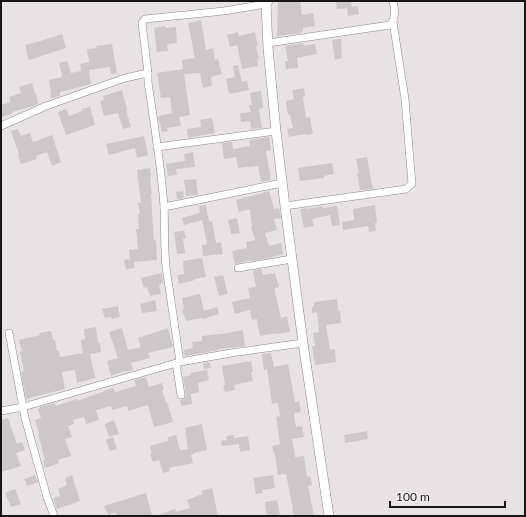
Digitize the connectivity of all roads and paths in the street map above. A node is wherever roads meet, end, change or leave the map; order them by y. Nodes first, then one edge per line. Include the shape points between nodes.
1 (393, 1) edge
2 (267, 2) edge
3 (393, 22) junction
4 (268, 43) junction
5 (148, 73) junction
6 (1, 126) edge
7 (276, 130) junction
8 (157, 147) junction
9 (282, 183) junction
10 (164, 206) junction
11 (285, 206) junction
12 (292, 259) junction
13 (238, 268) dead end
14 (9, 333) dead end
15 (303, 343) junction
16 (178, 363) junction
17 (181, 395) dead end
18 (23, 406) junction
19 (1, 411) edge
20 (54, 516) edge
21 (329, 516) edge

1 - 3 street
2 - 4 street
2 - 5 street via 224,11 145,19 142,23
3 - 4 street via 390,25
3 - 11 street via 405,99 412,184 406,189
4 - 7 street
5 - 6 street via 125,78 46,106
5 - 8 street
7 - 8 street
7 - 9 street
8 - 10 street
9 - 10 street
9 - 11 street
10 - 16 street via 166,267
11 - 12 street
12 - 13 street
12 - 15 street
14 - 18 street
15 - 16 street
15 - 21 street
16 - 17 street
16 - 18 street
18 - 19 street
18 - 20 street

